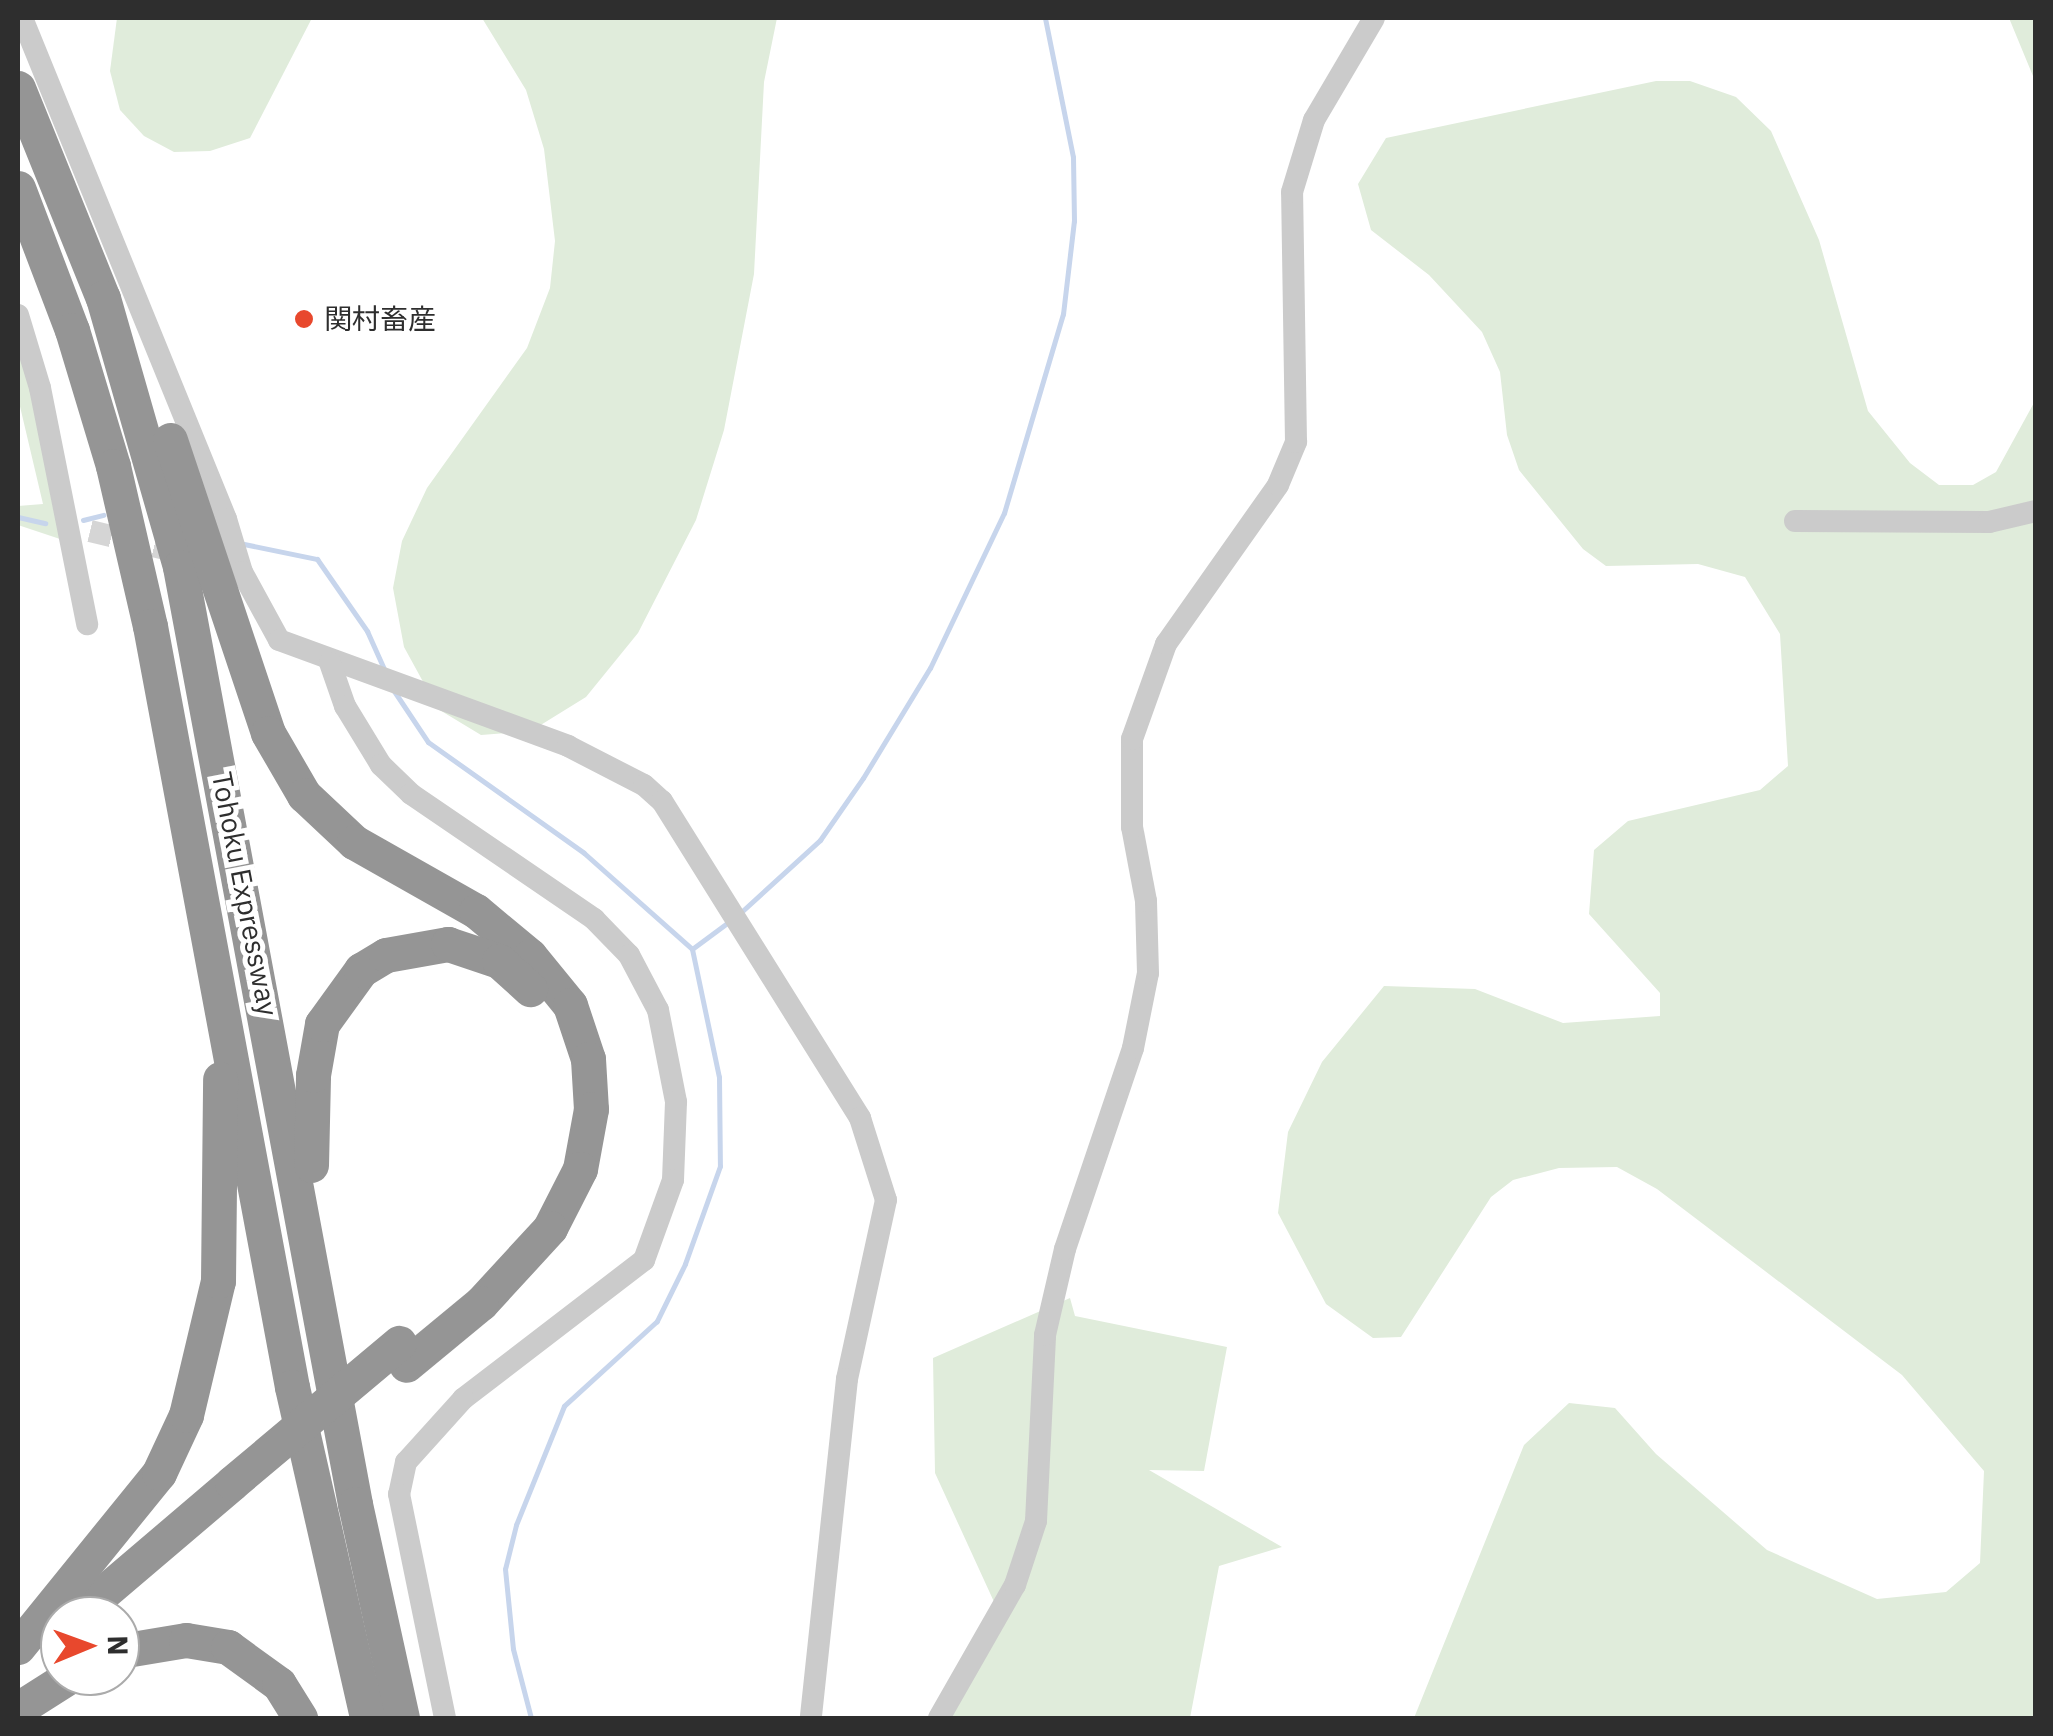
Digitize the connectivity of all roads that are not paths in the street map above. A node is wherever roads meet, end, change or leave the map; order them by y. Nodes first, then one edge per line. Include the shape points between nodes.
1 (22, 18) edge
2 (1374, 18) edge
3 (18, 88) edge
4 (42, 146) junction
5 (18, 188) edge
6 (18, 316) edge
7 (2036, 510) edge
8 (1795, 521) dead end
9 (88, 624) dead end
10 (330, 664) junction
11 (193, 846) junction
12 (312, 1254) junction
13 (403, 1354) junction
14 (236, 1493) junction
15 (102, 1596) edge
16 (130, 1596) edge
17 (40, 1645) edge
18 (18, 1648) edge
19 (140, 1648) edge
20 (18, 1663) edge
21 (40, 1678) edge
22 (40, 1694) edge
23 (18, 1697) edge
24 (18, 1708) edge
25 (300, 1718) edge
26 (367, 1718) edge
27 (402, 1718) edge
28 (446, 1718) edge
29 (812, 1718) edge
30 (939, 1718) edge

1 - 10 street via 229,529 233,563 278,640
2 - 30 street via 1314,120 1292,192 1296,442 1278,485 1166,644 1132,740 1132,826 1146,902 1148,973 1133,1048 1066,1249 1045,1335 1036,1521 1016,1585
3 - 4 highway, Tohoku Expressway
4 - 12 highway, Tohoku Expressway via 103,298 176,549
4 - 13 highway via 162,415 268,733 304,795 354,842 476,911 530,956 570,1005 588,1060 591,1108 580,1169 550,1228 480,1304
5 - 11 highway, Tohoku Expressway via 114,466
6 - 9 street via 82,533
7 - 8 street via 1989,522
10 - 28 street via 345,706 381,765 411,794 594,919 630,955 658,1010 676,1102 674,1180 644,1260 464,1399 406,1462 399,1494
10 - 29 street via 568,746 644,785 662,801 860,1118 886,1200 847,1379
11 - 18 highway via 220,1078 224,1181 208,1343 160,1473
11 - 26 highway, Tohoku Expressway via 292,1387
12 - 13 highway via 313,1076 322,1024 338,996 361,970 415,946 448,944 499,961 540,1000 563,1044 571,1094 566,1149 520,1233
12 - 27 highway, Tohoku Expressway via 355,1504
13 - 14 highway
14 - 15 highway
14 - 16 highway
17 - 20 highway
19 - 25 highway via 186,1640 228,1648 280,1684
21 - 23 highway
22 - 24 highway

